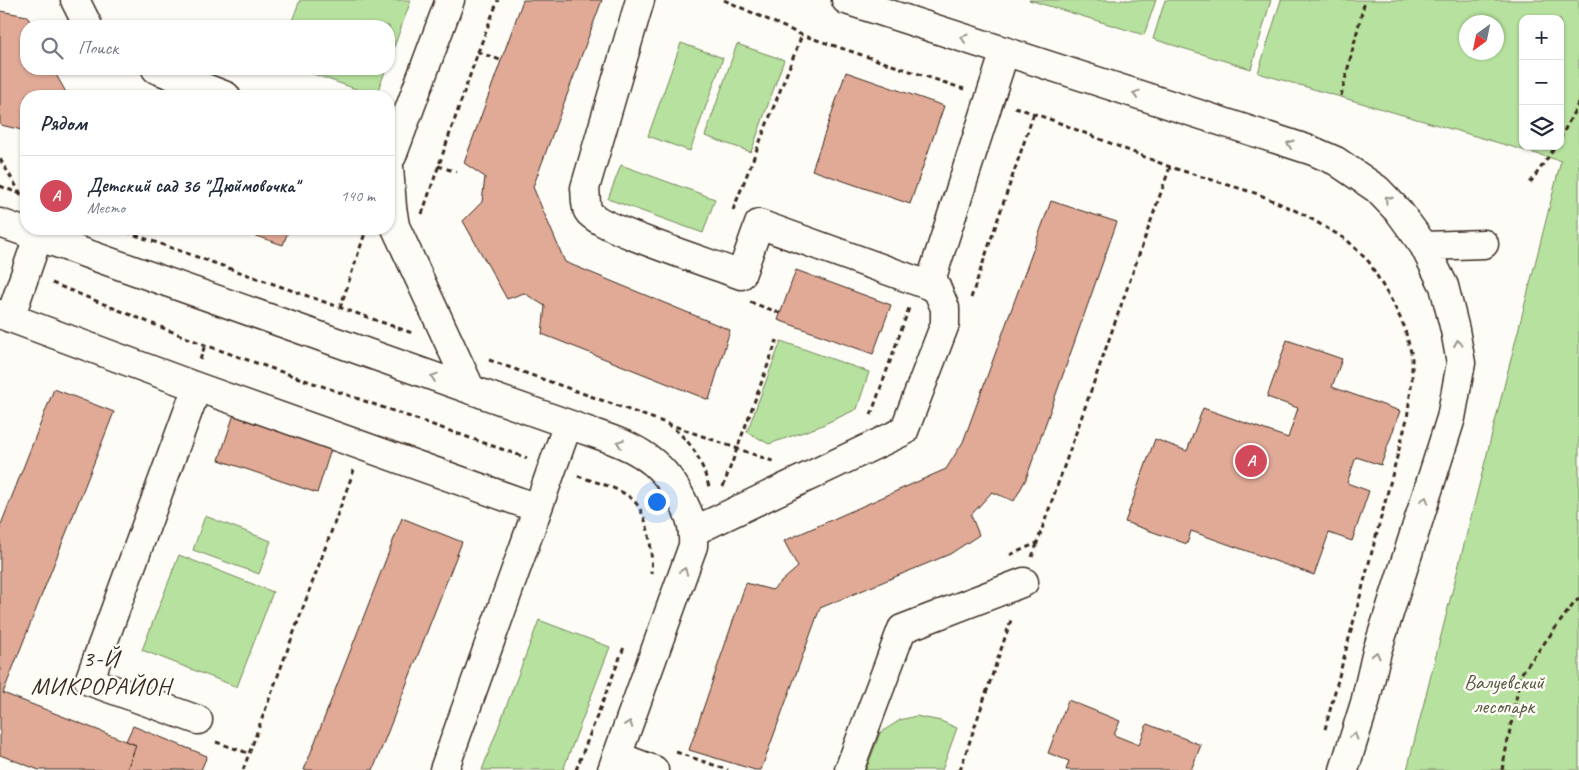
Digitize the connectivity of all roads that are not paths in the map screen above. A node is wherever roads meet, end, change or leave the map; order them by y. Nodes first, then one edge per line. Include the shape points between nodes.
1 (75, 0) edge
2 (450, 0) edge
3 (640, 0) edge
4 (846, 0) edge
5 (85, 20) edge
6 (1005, 51) junction
7 (172, 75) edge
8 (210, 90) edge
9 (395, 148) edge
10 (0, 223) edge
11 (395, 226) edge
12 (20, 230) edge
13 (33, 235) edge
14 (38, 237) junction
15 (1484, 244) dead end
16 (1424, 246) junction
17 (927, 285) junction
18 (5, 316) edge
19 (197, 387) junction
20 (471, 390) junction
21 (568, 424) junction
22 (537, 508) junction
23 (694, 531) junction
24 (1024, 582) road end
25 (198, 720) dead end
26 (662, 760) edge
27 (615, 763) edge
28 (444, 770) edge
29 (848, 770) edge
30 (1344, 770) edge

1 - 5 street
2 - 9 street
3 - 17 street via 585,188 589,212 596,220 624,234 638,249 710,275 741,275 759,224
6 -> 4 street
16 -> 6 street via 1388,199 1336,161
6 - 17 street
7 - 8 street
10 - 12 street
11 - 20 street
13 - 14 street
14 - 18 street via 26,273
20 -> 14 street
15 - 16 street
30 -> 16 street via 1377,651 1451,418 1461,362 1444,286
17 - 23 street via 945,308 945,324 904,431
18 - 19 street
19 - 22 street
19 - 25 street via 88,681
20 - 21 street
21 - 22 street
23 -> 21 street via 674,483 657,464 627,446
22 - 28 street
27 -> 23 street via 693,546
24 - 29 street via 902,629
26 - 27 street

